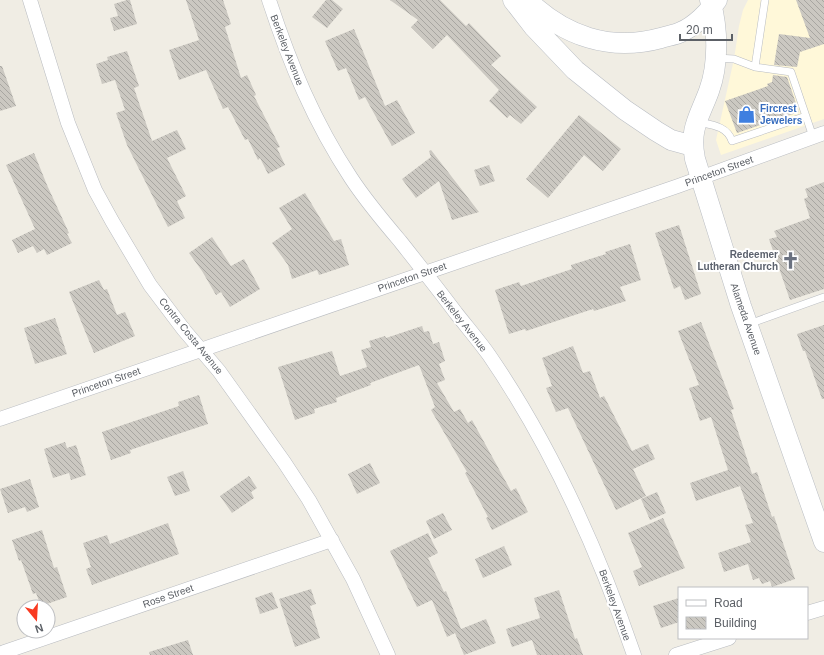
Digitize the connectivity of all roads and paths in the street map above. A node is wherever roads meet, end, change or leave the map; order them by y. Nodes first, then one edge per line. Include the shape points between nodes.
1 (30, 0) edge
2 (268, 0) edge
3 (513, 0) edge
4 (527, 0) edge
5 (765, 0) edge
6 (713, 2) edge
7 (716, 58) junction
8 (755, 67) junction
9 (806, 116) junction
10 (696, 122) junction
11 (818, 135) edge
12 (693, 146) junction
13 (701, 177) junction
14 (425, 273) junction
15 (824, 297) edge
16 (748, 324) junction
17 (200, 350) junction
18 (0, 419) edge
19 (332, 540) junction
20 (824, 542) edge
21 (824, 608) edge
22 (808, 613) edge
23 (726, 639) edge
24 (3, 649) edge
25 (388, 655) edge
26 (634, 655) edge
27 (676, 655) edge

1 - 17 street, Contra Costa Avenue via 68,123 95,190 150,285
2 - 14 street, Berkeley Avenue via 297,80 331,146 375,211
3 - 12 street via 534,27 575,70 656,131 671,140
4 - 6 street via 547,18 573,32 618,43 649,41 680,32 690,27
5 - 8 lane
6 - 7 street, Alameda Avenue
7 - 8 lane via 734,59
7 - 10 street, Alameda Avenue via 709,90
8 - 9 lane via 791,72
9 - 10 lane via 732,141 730,135 720,126
9 - 11 lane
10 - 12 street, Alameda Avenue
11 - 13 street, Princeton Street
12 - 13 street, Alameda Avenue
13 - 14 street, Princeton Street
13 - 16 street, Alameda Avenue
14 - 17 street, Princeton Street
14 - 26 street, Berkeley Avenue via 488,354 540,439 585,528 605,574
15 - 16 lane
16 - 20 street, Alameda Avenue
17 - 18 street, Princeton Street
17 - 19 street, Contra Costa Avenue via 219,371 284,462
19 - 24 street, Rose Street
19 - 25 street, Contra Costa Avenue via 366,605
21 - 22 street
23 - 27 street

